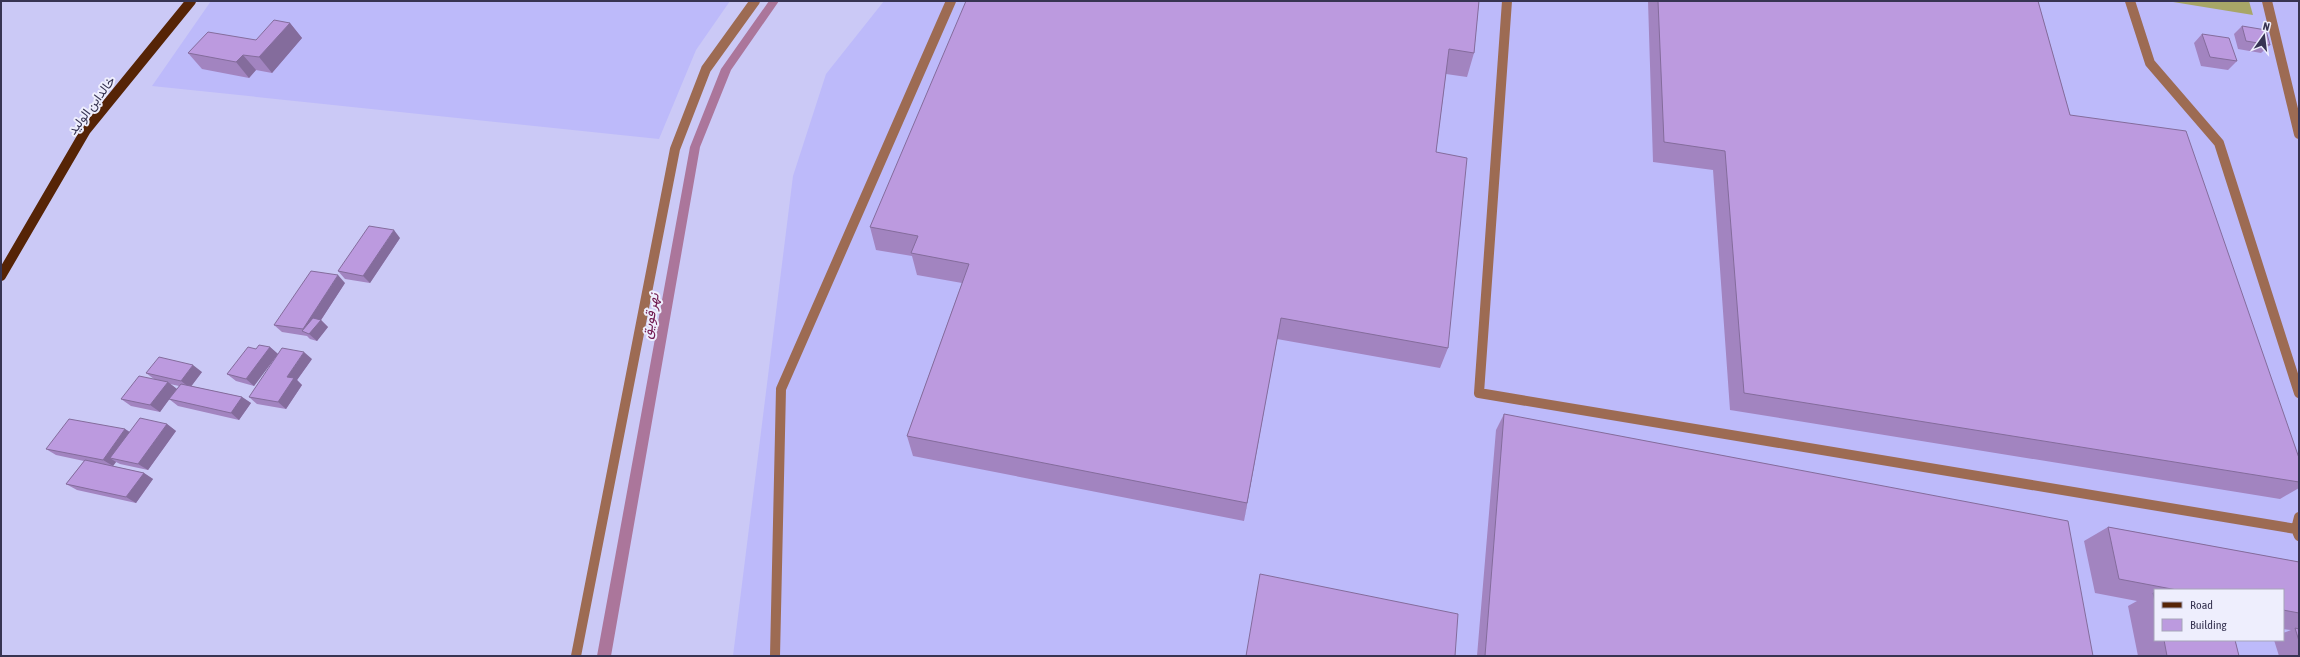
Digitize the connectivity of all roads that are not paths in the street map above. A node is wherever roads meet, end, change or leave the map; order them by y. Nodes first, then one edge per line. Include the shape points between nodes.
1 (191, 1) edge
2 (755, 1) edge
3 (950, 1) edge
4 (1507, 1) edge
5 (2130, 1) edge
6 (2267, 1) edge
7 (2299, 134) edge
8 (1, 276) edge
9 (2299, 393) edge
10 (2299, 517) edge
11 (2298, 532) edge
12 (576, 656) edge
13 (775, 656) edge

1 - 8 main road, خالدابن الوليد via 86,130
2 - 12 street via 706,69 675,149
3 - 13 street via 781,389
4 - 11 street via 1479,393
5 - 9 street via 2150,63 2218,144
6 - 7 street
10 - 11 street

